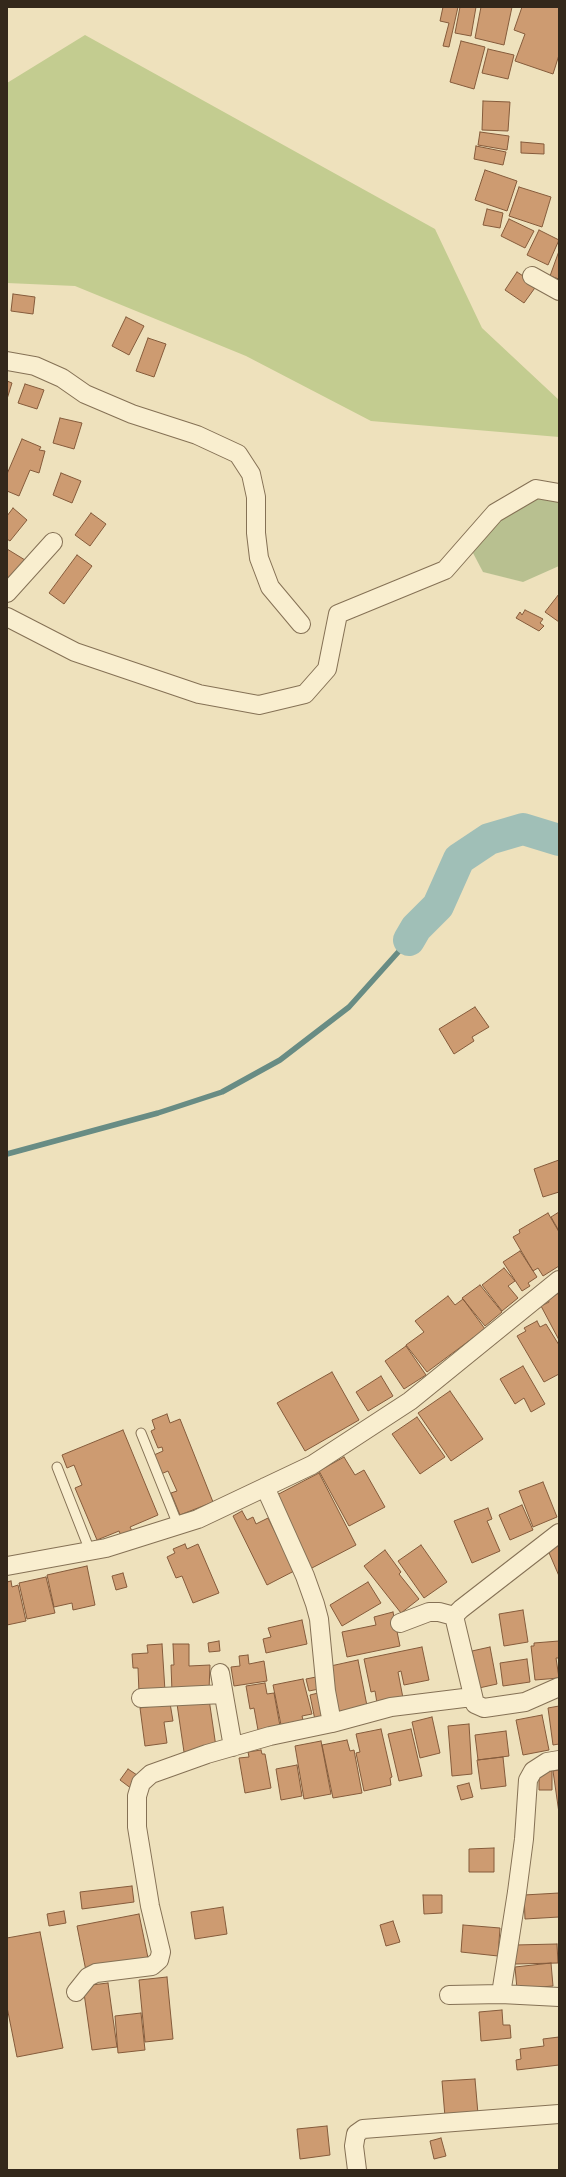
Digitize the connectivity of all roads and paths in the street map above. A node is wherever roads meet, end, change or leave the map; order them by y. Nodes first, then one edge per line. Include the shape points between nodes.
1 (532, 276) dead end
2 (559, 290) edge
3 (7, 361) edge
4 (559, 493) edge
5 (53, 542) dead end
6 (7, 593) edge
7 (7, 617) edge
8 (301, 624) dead end
9 (559, 1280) edge
10 (141, 1433) dead end
11 (57, 1467) dead end
12 (265, 1487) junction
13 (178, 1526) junction
14 (559, 1534) edge
15 (90, 1551) junction
16 (7, 1566) edge
17 (454, 1616) junction
18 (400, 1623) dead end
19 (220, 1673) dead end
20 (559, 1687) edge
21 (222, 1694) junction
22 (141, 1698) dead end
23 (472, 1698) junction
24 (332, 1723) junction
25 (232, 1746) junction
26 (559, 1760) edge
27 (76, 1992) dead end
28 (501, 1994) junction
29 (449, 1995) dead end
30 (559, 1997) edge
31 (559, 2114) edge
32 (357, 2170) edge

1 - 2 street
3 - 8 street via 35,366 62,378 85,394 132,414 197,435 238,454 251,474 256,497 259,558 270,587
4 - 7 street via 536,489 495,512 445,570 338,614 327,669 305,694 259,705 199,694 75,652
5 - 6 street
9 - 12 street via 410,1401 312,1465
10 - 13 lane
11 - 15 lane
12 - 13 street
12 - 24 street via 315,1604
13 - 15 street
14 - 17 street via 518,1563
15 - 16 street
17 - 18 street via 429,1612
17 - 23 street
19 - 21 street
20 - 23 street via 525,1702 498,1708 484,1708 474,1704
21 - 22 street
21 - 25 street
23 - 24 street via 391,1707
24 - 25 street
25 - 27 street via 151,1774 141,1783 137,1796 137,1827 150,1906 161,1952 159,1960 152,1966 96,1973 88,1977
26 - 28 street via 547,1762 533,1771 528,1780 524,1839
28 - 29 street
28 - 30 street
31 - 32 street via 363,2129 356,2134 354,2141

